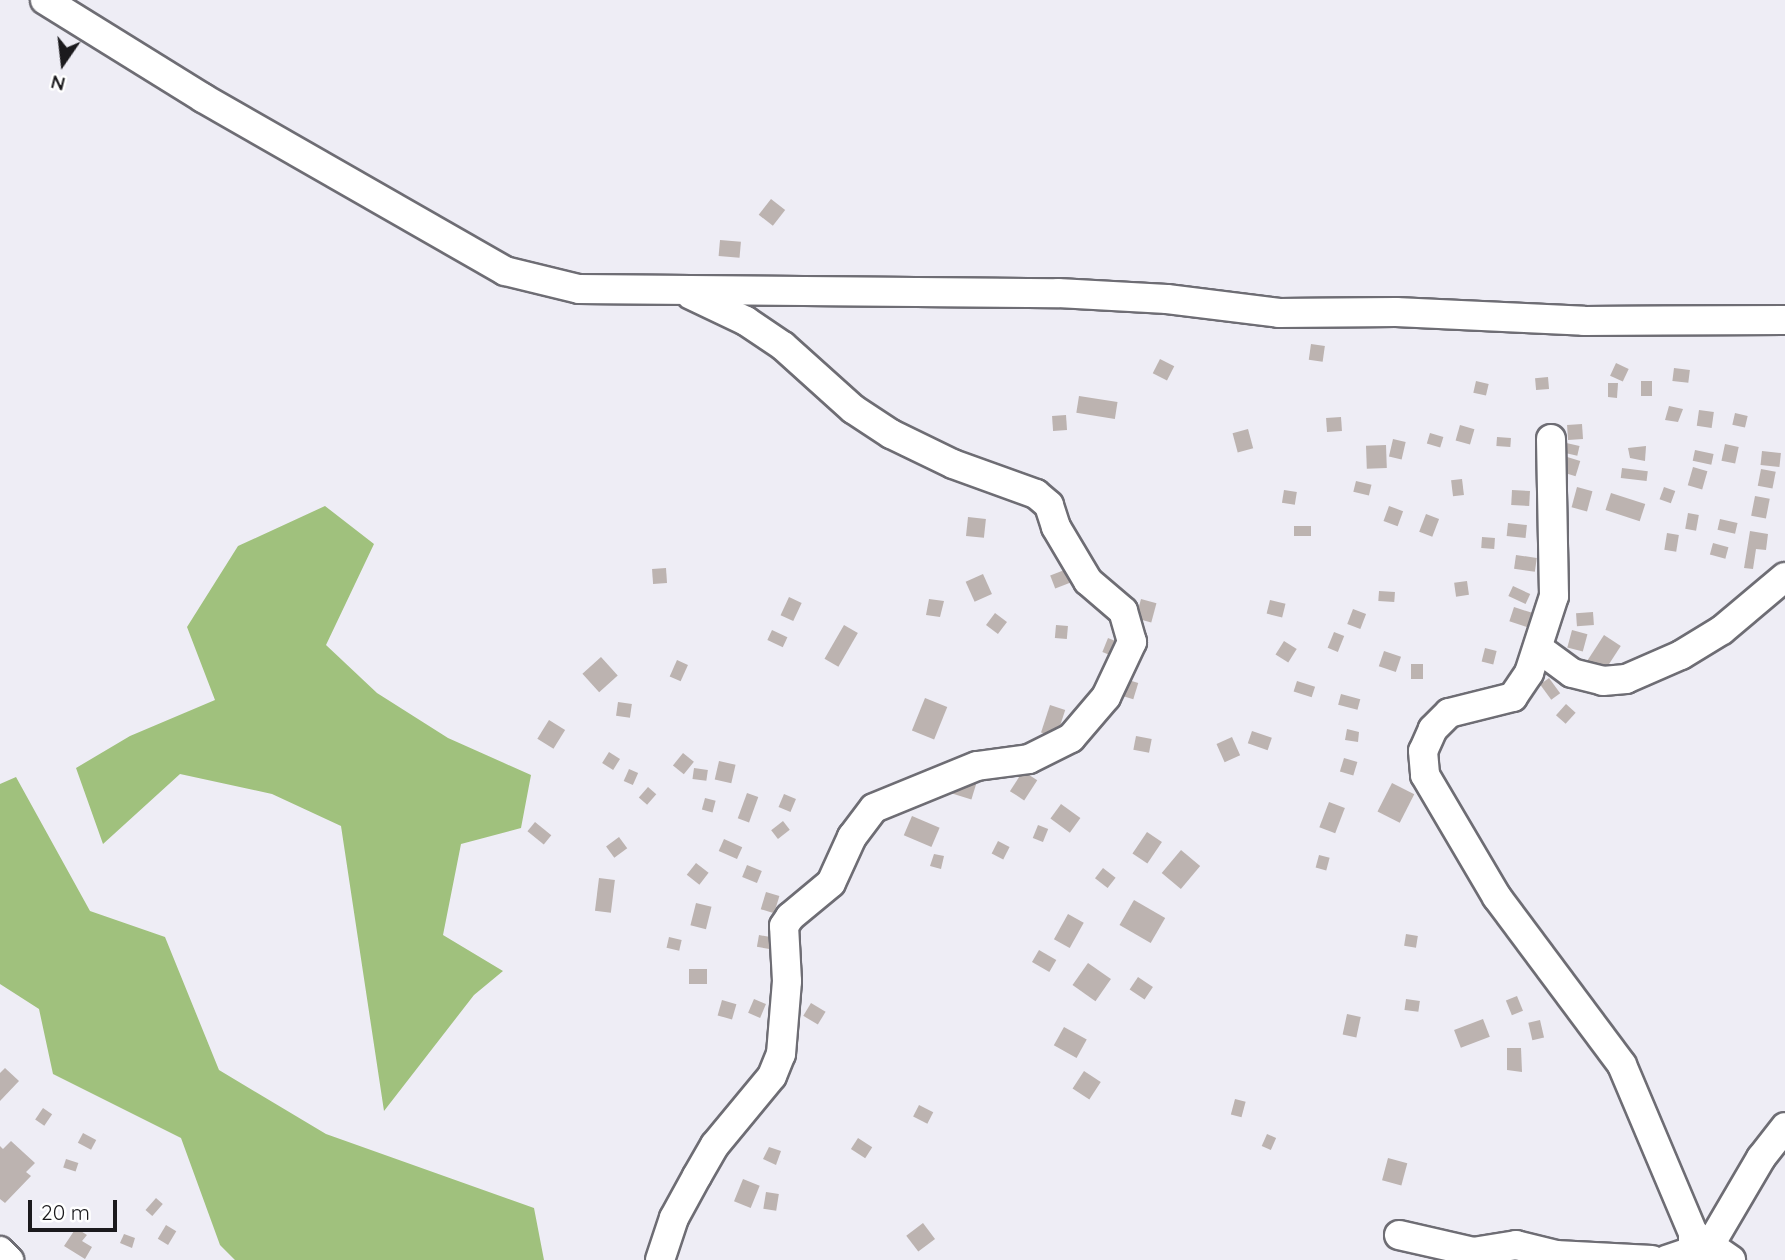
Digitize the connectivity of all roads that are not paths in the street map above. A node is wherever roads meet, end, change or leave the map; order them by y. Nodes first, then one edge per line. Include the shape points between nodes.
1 (45, 0) edge
2 (670, 290) junction
3 (1785, 320) edge
4 (1551, 439) dead end
5 (1785, 578) edge
6 (1538, 648) junction
7 (1785, 1127) edge
8 (1399, 1235) dead end
9 (1704, 1250) edge
10 (0, 1251) edge
11 (9, 1260) edge
12 (660, 1260) edge
13 (1652, 1260) edge
14 (1666, 1260) edge

1 - 2 street via 203,98 505,271 579,289
2 - 3 street via 1058,293 1167,299 1279,313 1396,312 1584,321
2 - 12 street via 704,299 746,321 891,434 953,464 1036,494 1049,505 1056,527 1088,581 1123,611 1132,642 1106,697 1071,738 1030,759 977,766 874,808 852,837 831,883 790,916 784,926 787,981 781,1054 772,1076 715,1145 696,1176 674,1218
4 - 6 street via 1554,596
5 - 6 street via 1722,630 1681,655 1626,679 1602,681 1572,673
6 - 9 street via 1513,697 1449,713 1433,729 1423,751 1425,775 1497,897 1622,1065
7 - 9 street via 1761,1157
8 - 13 street via 1473,1252 1516,1245 1556,1255
9 - 14 street
10 - 11 street

